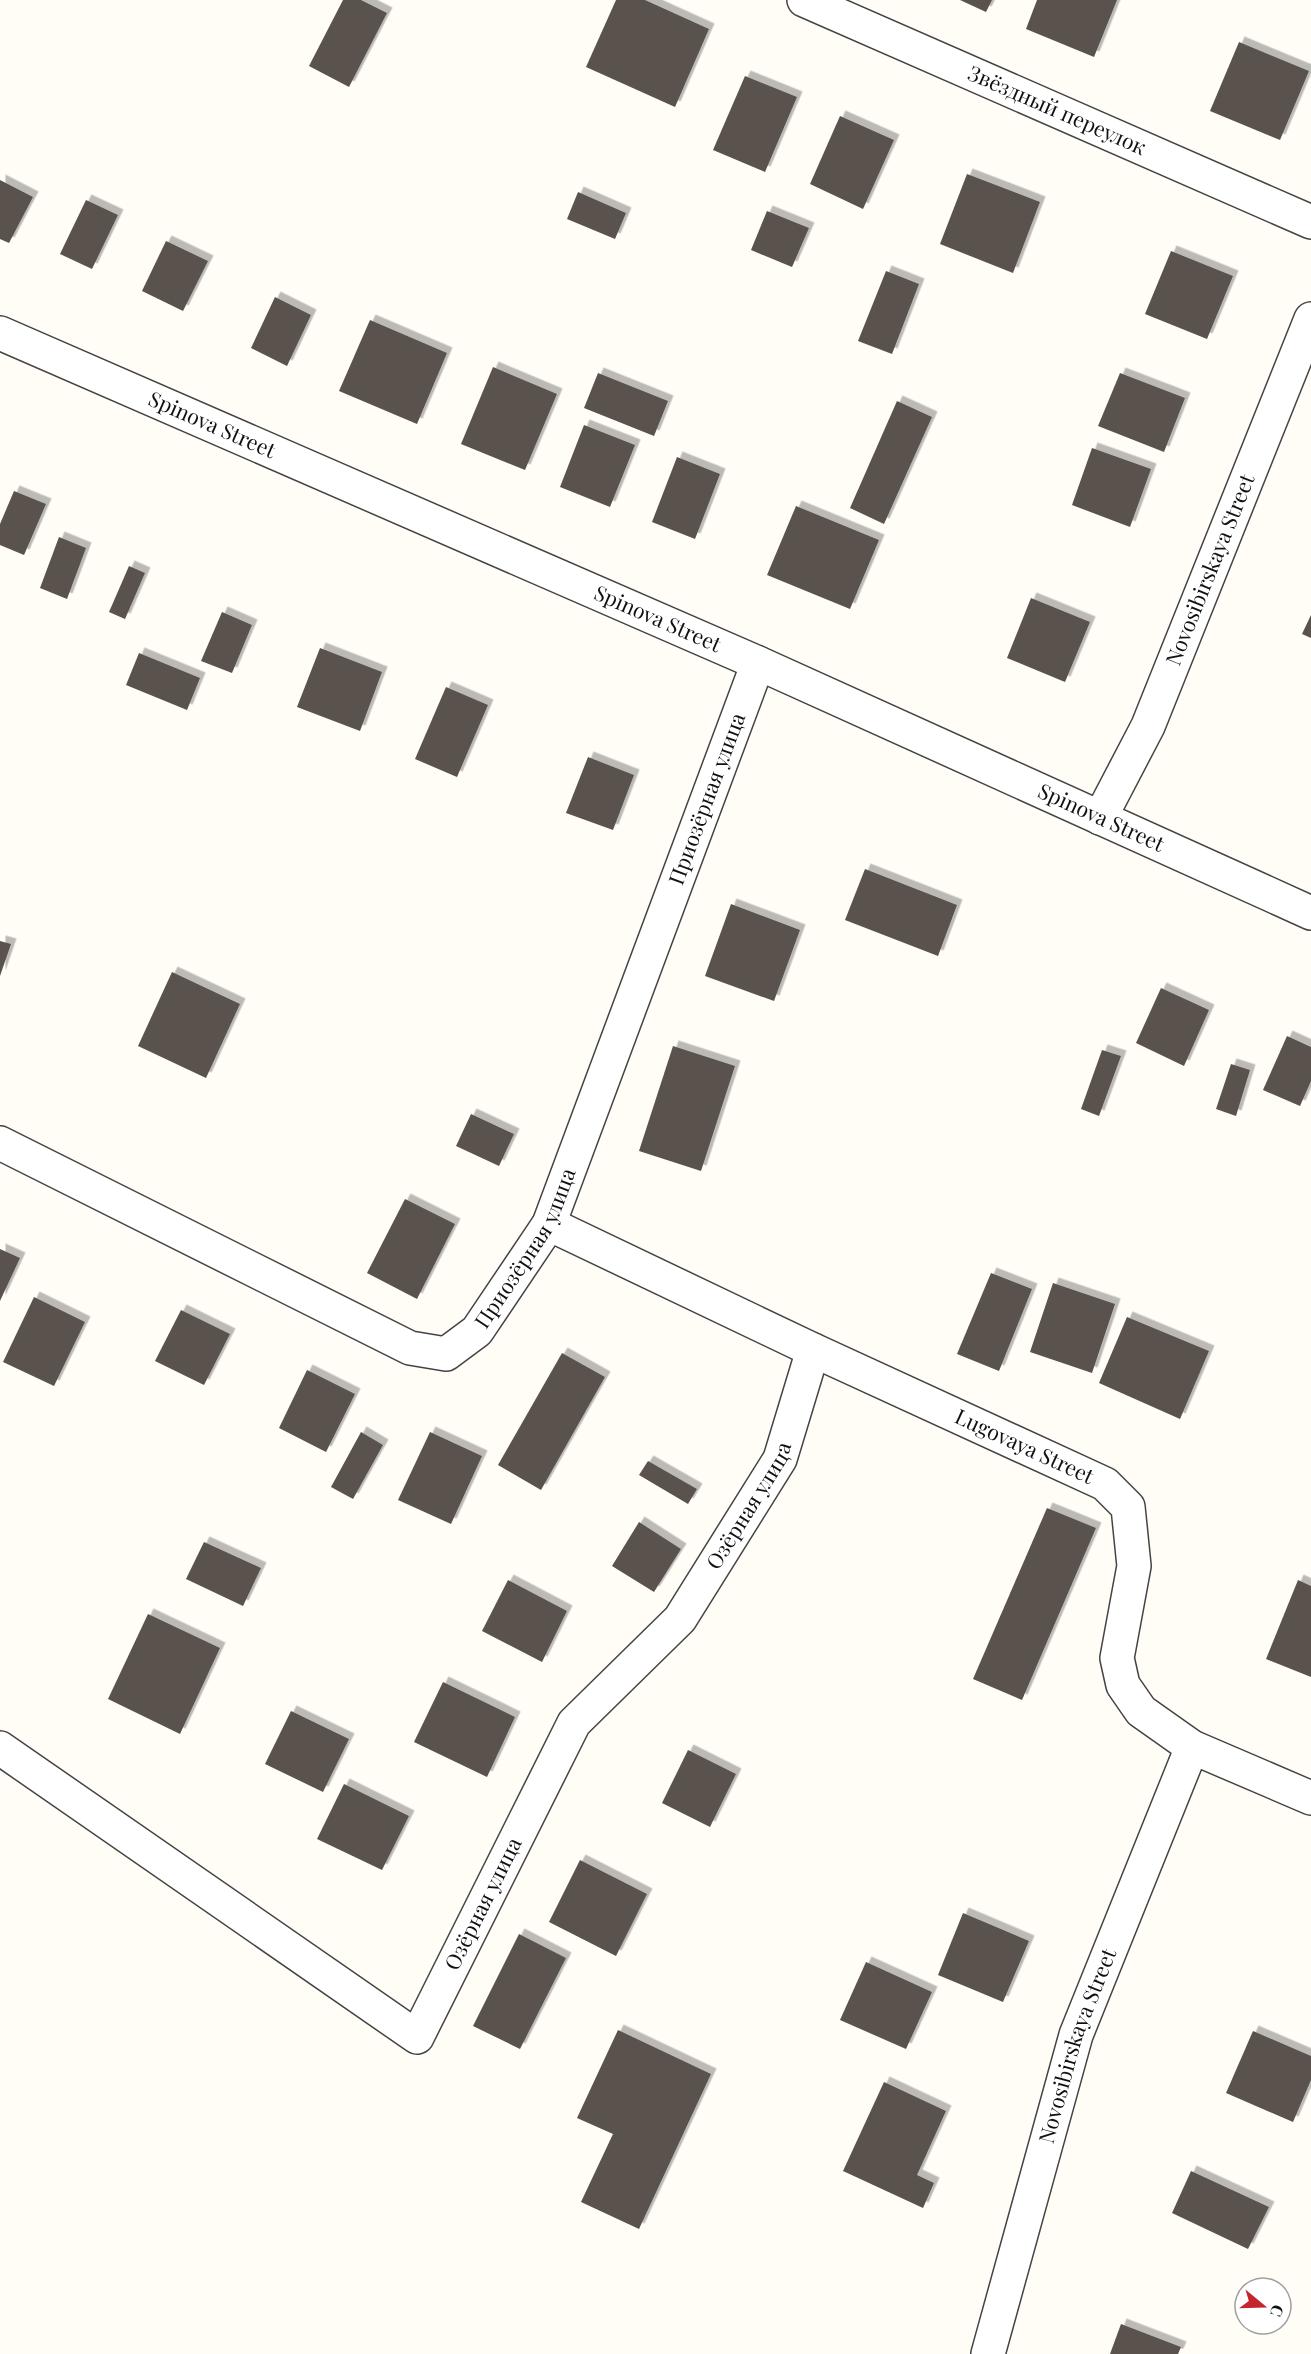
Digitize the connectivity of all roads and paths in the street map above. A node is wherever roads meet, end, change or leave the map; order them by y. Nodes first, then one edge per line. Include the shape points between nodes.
1 (804, 0) edge
2 (1311, 222) edge
3 (1311, 319) edge
4 (0, 333) edge
5 (758, 663) junction
6 (1100, 818) junction
7 (1311, 913) edge
8 (0, 1143) edge
9 (549, 1224) junction
10 (813, 1350) junction
11 (1192, 1747) junction
12 (0, 1748) edge
13 (1311, 1798) edge
14 (988, 2354) edge

1 - 2 street, Звёздный переулок
3 - 6 street, Novosibirskaya Street via 1148,726
4 - 5 street, Spinova Street
5 - 6 street, Spinova Street
5 - 9 street, Приозёрная улица
6 - 7 street, Spinova Street
8 - 9 street, Приозёрная улица via 410,1348 446,1354 477,1331
9 - 10 street, Lugovaya Street
10 - 11 street, Lugovaya Street via 1105,1484 1128,1507 1134,1566 1117,1658 1123,1685 1141,1711
10 - 12 street, Озёрная улица via 780,1459 680,1619 574,1723 417,2037
11 - 13 street, Lugovaya Street
11 - 14 street, Novosibirskaya Street via 1076,2036

